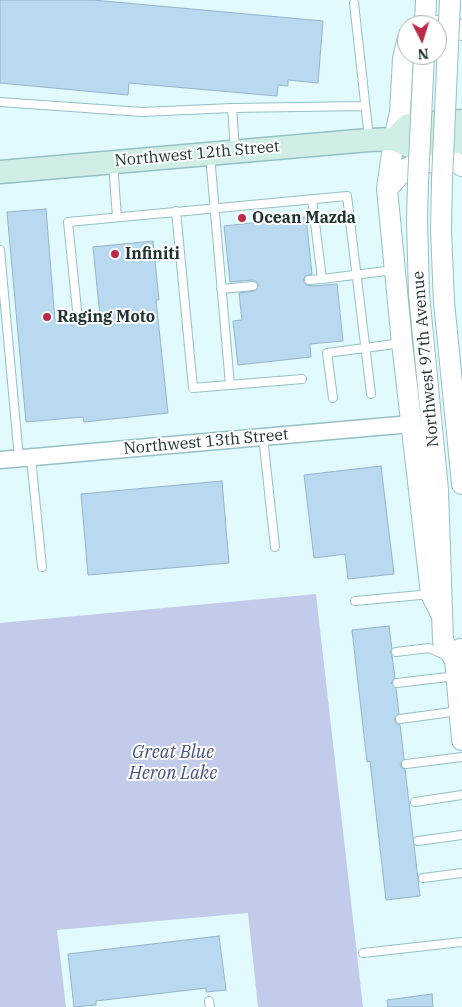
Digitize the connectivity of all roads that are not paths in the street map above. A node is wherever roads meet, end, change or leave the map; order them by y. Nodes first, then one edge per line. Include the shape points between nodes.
1 (426, 0) edge
2 (450, 0) edge
3 (354, 3) dead end
4 (425, 15) edge
5 (447, 28) edge
6 (462, 30) edge
7 (403, 65) edge
8 (424, 65) edge
9 (0, 102) edge
10 (365, 106) junction
11 (232, 108) junction
12 (462, 121) edge
13 (394, 139) junction
14 (369, 140) junction
15 (462, 142) edge
16 (236, 151) junction
17 (210, 153) junction
18 (112, 162) junction
19 (462, 166) edge
20 (0, 172) edge
21 (387, 189) junction
22 (312, 199) junction
23 (214, 208) junction
24 (176, 211) junction
25 (116, 216) junction
26 (0, 250) edge
27 (394, 270) junction
28 (357, 275) junction
29 (322, 279) junction
30 (308, 280) dead end
31 (253, 286) dead end
32 (222, 289) junction
33 (77, 310) dead end
34 (402, 342) junction
35 (366, 347) junction
36 (302, 378) dead end
37 (230, 384) junction
38 (371, 394) dead end
39 (333, 398) dead end
40 (411, 424) junction
41 (263, 437) junction
42 (25, 458) junction
43 (0, 460) edge
44 (462, 484) edge
45 (275, 547) dead end
46 (42, 567) dead end
47 (430, 594) junction
48 (355, 601) dead end
49 (442, 616) junction
50 (396, 652) dead end
51 (458, 660) edge
52 (397, 683) dead end
53 (459, 711) junction
54 (400, 719) dead end
55 (462, 740) edge
56 (462, 757) edge
57 (406, 764) dead end
58 (462, 795) edge
59 (415, 802) dead end
60 (462, 835) edge
61 (418, 841) dead end
62 (462, 873) edge
63 (423, 878) dead end
64 (462, 942) edge
65 (363, 953) dead end

1 - 4 street
2 - 44 street, Northwest 97th Avenue, bridge via 441,230 444,302
3 - 10 lane
5 - 6 street
7 - 13 street via 400,112
8 - 49 street, Northwest 97th Avenue, bridge via 418,182 419,286 438,490
9 - 11 lane via 142,112
10 - 11 lane
10 - 14 lane
11 - 16 lane
12 - 13 main road via 408,125
13 - 14 main road, Northwest 12th Street
13 - 15 main road, Northwest 12th Street via 409,146
13 - 21 street
14 - 16 main road, Northwest 12th Street
16 - 17 main road, Northwest 12th Street
17 - 18 main road, Northwest 12th Street
17 - 23 lane
18 - 20 main road, Northwest 12th Street
18 - 25 lane
19 - 21 street via 444,160 416,164 405,169
21 - 27 street
22 - 23 lane
22 - 28 lane via 347,196
22 - 29 lane
23 - 24 lane
23 - 32 lane
24 - 25 lane
24 - 37 lane via 193,388
25 - 33 lane via 68,222
26 - 42 lane
27 - 28 lane
27 - 34 street
28 - 29 lane
28 - 35 lane
29 - 30 lane
31 - 32 lane
32 - 37 lane
34 - 35 lane
34 - 40 street
35 - 38 lane
35 - 39 lane via 328,353
36 - 37 lane
40 - 41 street, Northwest 13th Street
40 - 47 street
41 - 42 street, Northwest 13th Street
41 - 45 lane
42 - 43 street, Northwest 13th Street
42 - 46 lane
47 - 48 lane
47 - 49 street
49 - 51 street, Northwest 97th Avenue via 443,641
50 - 51 lane via 429,648
51 - 52 lane
51 - 53 street, Northwest 97th Avenue
53 - 54 lane
53 - 55 street, Northwest 97th Avenue
56 - 57 lane
58 - 59 lane
60 - 61 lane
62 - 63 lane
64 - 65 lane

